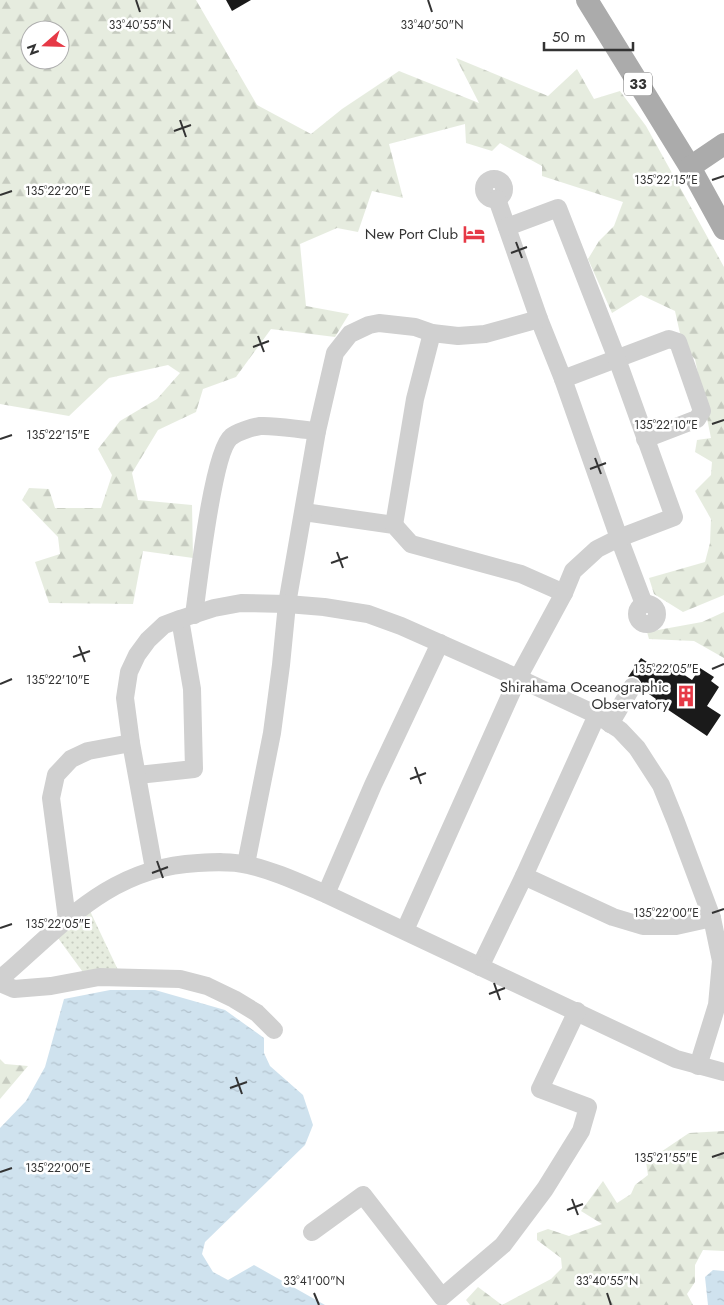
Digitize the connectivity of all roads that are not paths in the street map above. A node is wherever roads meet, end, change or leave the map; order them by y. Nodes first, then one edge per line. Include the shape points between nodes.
1 (587, 0) edge
2 (724, 144) edge
3 (690, 167) junction
4 (497, 199) dead end
5 (508, 227) junction
6 (724, 229) edge
7 (539, 319) junction
8 (432, 333) junction
9 (617, 359) junction
10 (563, 379) junction
11 (317, 431) junction
12 (645, 439) junction
13 (304, 512) junction
14 (394, 526) junction
15 (619, 538) junction
16 (564, 593) junction
17 (287, 604) junction
18 (644, 604) dead end
19 (187, 617) junction
20 (440, 643) junction
21 (518, 678) junction
22 (632, 688) dead end
23 (603, 720) junction
24 (131, 743) junction
25 (138, 774) junction
26 (246, 864) junction
27 (154, 869) junction
28 (524, 876) junction
29 (326, 894) junction
30 (712, 918) junction
31 (67, 919) junction
32 (405, 930) junction
33 (480, 967) junction
34 (0, 981) edge
35 (577, 1012) junction
36 (274, 1030) dead end
37 (698, 1066) junction
38 (724, 1072) edge
39 (312, 1232) dead end

1 - 3 main road, 33
2 - 3 main road
3 - 6 main road
4 - 5 street
5 - 7 street
5 - 9 street via 558,208
7 - 8 street via 486,334 458,336
7 - 10 street
8 - 11 street via 415,327 380,323 364,326 350,334 335,352
8 - 14 street via 415,399
9 - 10 street
9 - 12 street
9 - 12 street via 669,339 678,342 702,411 697,419
10 - 15 street
11 - 13 street
11 - 19 street via 259,426 232,436 225,444 217,468
12 - 15 street via 674,517
13 - 14 street
13 - 17 street
14 - 16 street via 411,544 521,574
15 - 16 street via 597,549 573,571
15 - 18 street
16 - 21 street
17 - 19 street via 241,603
17 - 20 street via 368,614
17 - 26 street via 272,733
19 - 24 street via 164,625 148,640 129,672 125,698
19 - 25 street via 194,770
20 - 21 street
20 - 29 street
21 - 23 street
21 - 32 street
22 - 23 street
23 - 28 street
23 - 30 street via 620,730 637,748 661,785
24 - 25 street
24 - 31 street via 88,751 71,759 56,775 51,798
25 - 27 street
26 - 27 street via 192,863
26 - 29 street
27 - 31 street via 95,897
28 - 30 street via 613,917 643,926 676,926
28 - 33 street
29 - 32 street
30 - 37 street via 721,961 717,1005
31 - 34 street
32 - 33 street
33 - 35 street
34 - 36 street via 14,989 99,977 180,979 207,986 234,999
35 - 37 street via 676,1059
35 - 39 street via 540,1089 588,1107 581,1131 545,1189 503,1245 442,1297 363,1195
37 - 38 street

